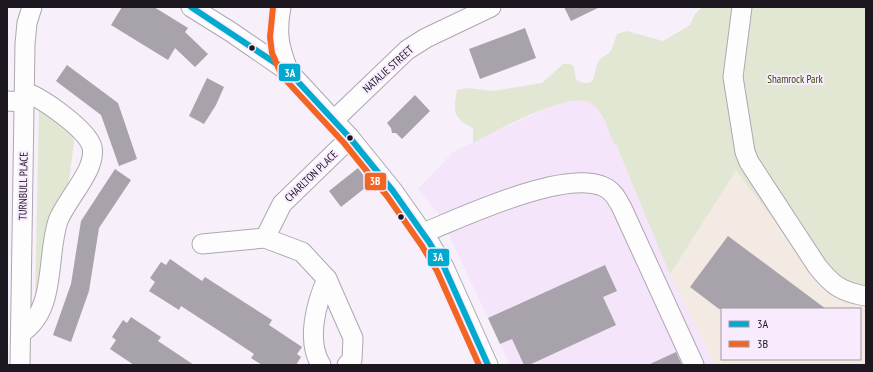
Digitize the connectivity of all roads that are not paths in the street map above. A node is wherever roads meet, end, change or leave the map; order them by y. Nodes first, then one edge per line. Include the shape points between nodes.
1 (32, 7) edge
2 (191, 7) edge
3 (281, 7) edge
4 (491, 7) edge
5 (742, 7) edge
6 (289, 72) junction
7 (19, 98) edge
8 (334, 120) junction
9 (350, 138) junction
10 (423, 233) junction
11 (265, 238) junction
12 (202, 244) dead end
13 (327, 279) junction
14 (866, 296) edge
15 (21, 334) junction
16 (20, 365) edge
17 (321, 365) edge
18 (347, 365) edge
19 (488, 365) edge
20 (694, 365) edge

1 - 7 street, TURNBULL PLACE via 26,32
2 - 6 street
3 - 6 street via 278,36 280,51
4 - 8 street, NATALIE STREET via 407,50
5 - 14 street via 733,77 746,156 828,279 838,288
6 - 8 street
7 - 15 street, TURNBULL PLACE
7 - 15 street via 44,102 88,139 93,152 90,165 58,221 43,303 33,323
8 - 9 street
9 - 10 street
9 - 11 street, CHARLTON PLACE via 282,204
10 - 19 street via 444,267
10 - 20 street via 521,195 576,183 601,185 613,193 622,208
11 - 12 street
11 - 13 street via 302,252
13 - 17 street via 315,315 316,357
13 - 18 street via 353,338 352,360
15 - 16 street, TURNBULL PLACE

